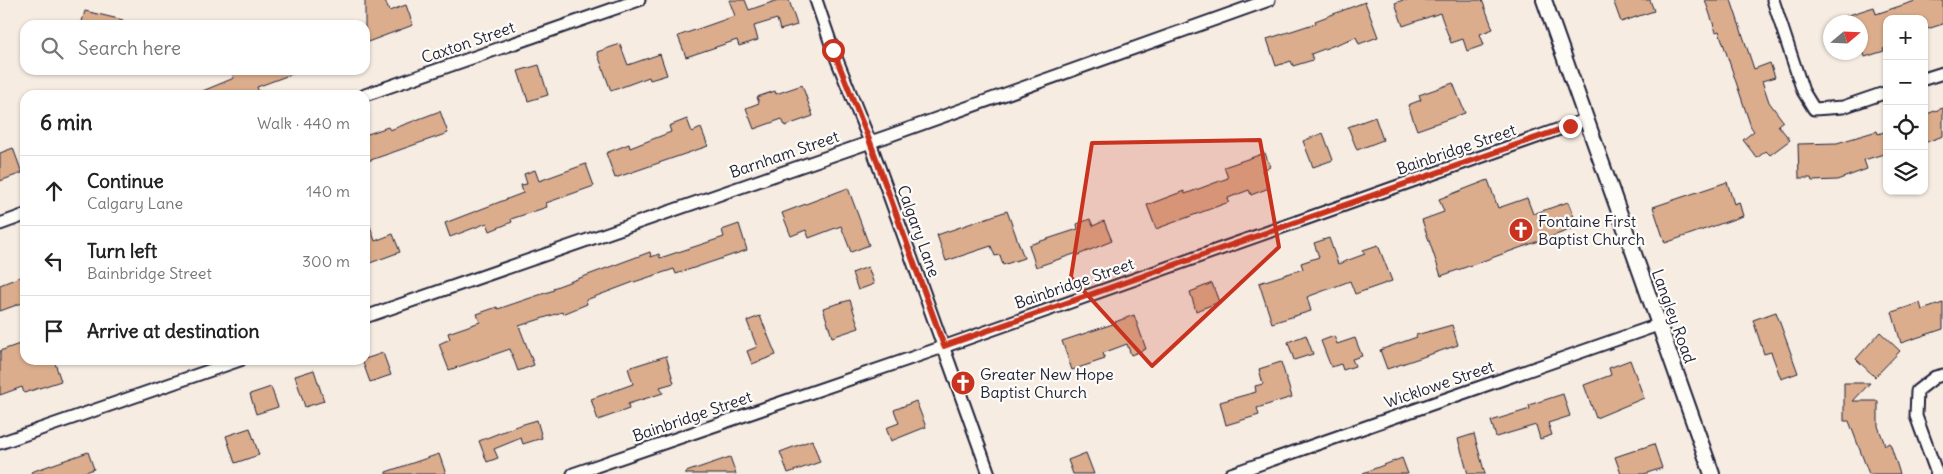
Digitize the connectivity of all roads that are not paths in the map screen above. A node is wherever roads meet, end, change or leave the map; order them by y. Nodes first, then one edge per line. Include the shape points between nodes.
1 (639, 0) edge
2 (816, 0) edge
3 (1269, 0) edge
4 (1544, 0) edge
5 (1773, 0) edge
6 (1943, 73) edge
7 (1928, 78) edge
8 (370, 93) edge
9 (1883, 93) edge
10 (1586, 120) junction
11 (870, 142) junction
12 (20, 217) edge
13 (0, 224) edge
14 (370, 315) edge
15 (1658, 325) junction
16 (944, 346) junction
17 (226, 365) edge
18 (1943, 375) edge
19 (0, 443) edge
20 (573, 474) edge
21 (989, 474) edge
22 (1231, 474) edge
23 (1712, 474) edge
24 (1937, 474) edge

1 - 8 street, Caxton Street
2 - 11 street, Calgary Lane
3 - 11 street, Barnham Street
4 - 10 street, Langley Road
5 - 9 street via 1802,91 1814,109 1843,107
6 - 7 street
10 - 15 street, Langley Road
10 - 16 street, Bainbridge Street
11 - 14 street, Barnham Street
11 - 16 street, Calgary Lane
12 - 13 street
15 - 22 street, Wicklowe Street
15 - 23 street, Langley Road
16 - 20 street, Bainbridge Street
16 - 21 street, Calgary Lane
17 - 19 street
18 - 24 street via 1917,391 1916,416

